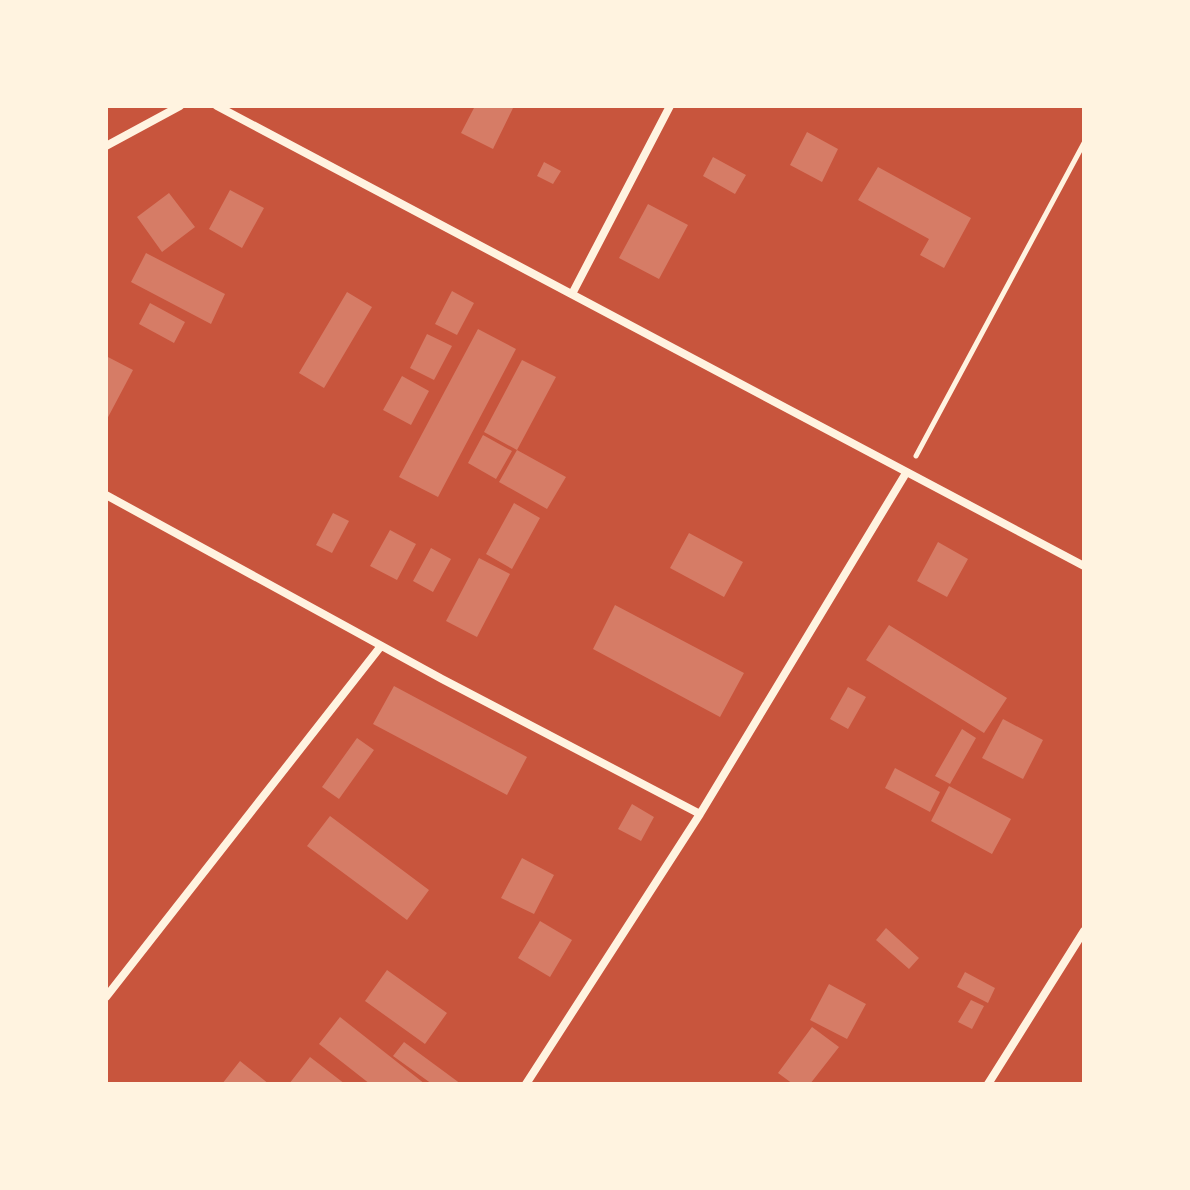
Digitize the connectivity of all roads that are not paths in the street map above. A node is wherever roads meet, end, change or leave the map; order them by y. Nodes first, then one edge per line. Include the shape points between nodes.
1 (180, 106) edge
2 (217, 106) edge
3 (670, 106) edge
4 (106, 146) edge
5 (572, 294) junction
6 (906, 473) junction
7 (106, 495) edge
8 (1084, 566) edge
9 (381, 646) junction
10 (700, 814) junction
11 (1084, 931) edge
12 (106, 997) edge
13 (526, 1084) edge
14 (988, 1084) edge

1 - 4 street
2 - 5 street
3 - 5 street
5 - 6 street
6 - 8 street
6 - 10 street
7 - 9 street
9 - 10 street
9 - 12 street
10 - 13 street
11 - 14 street

